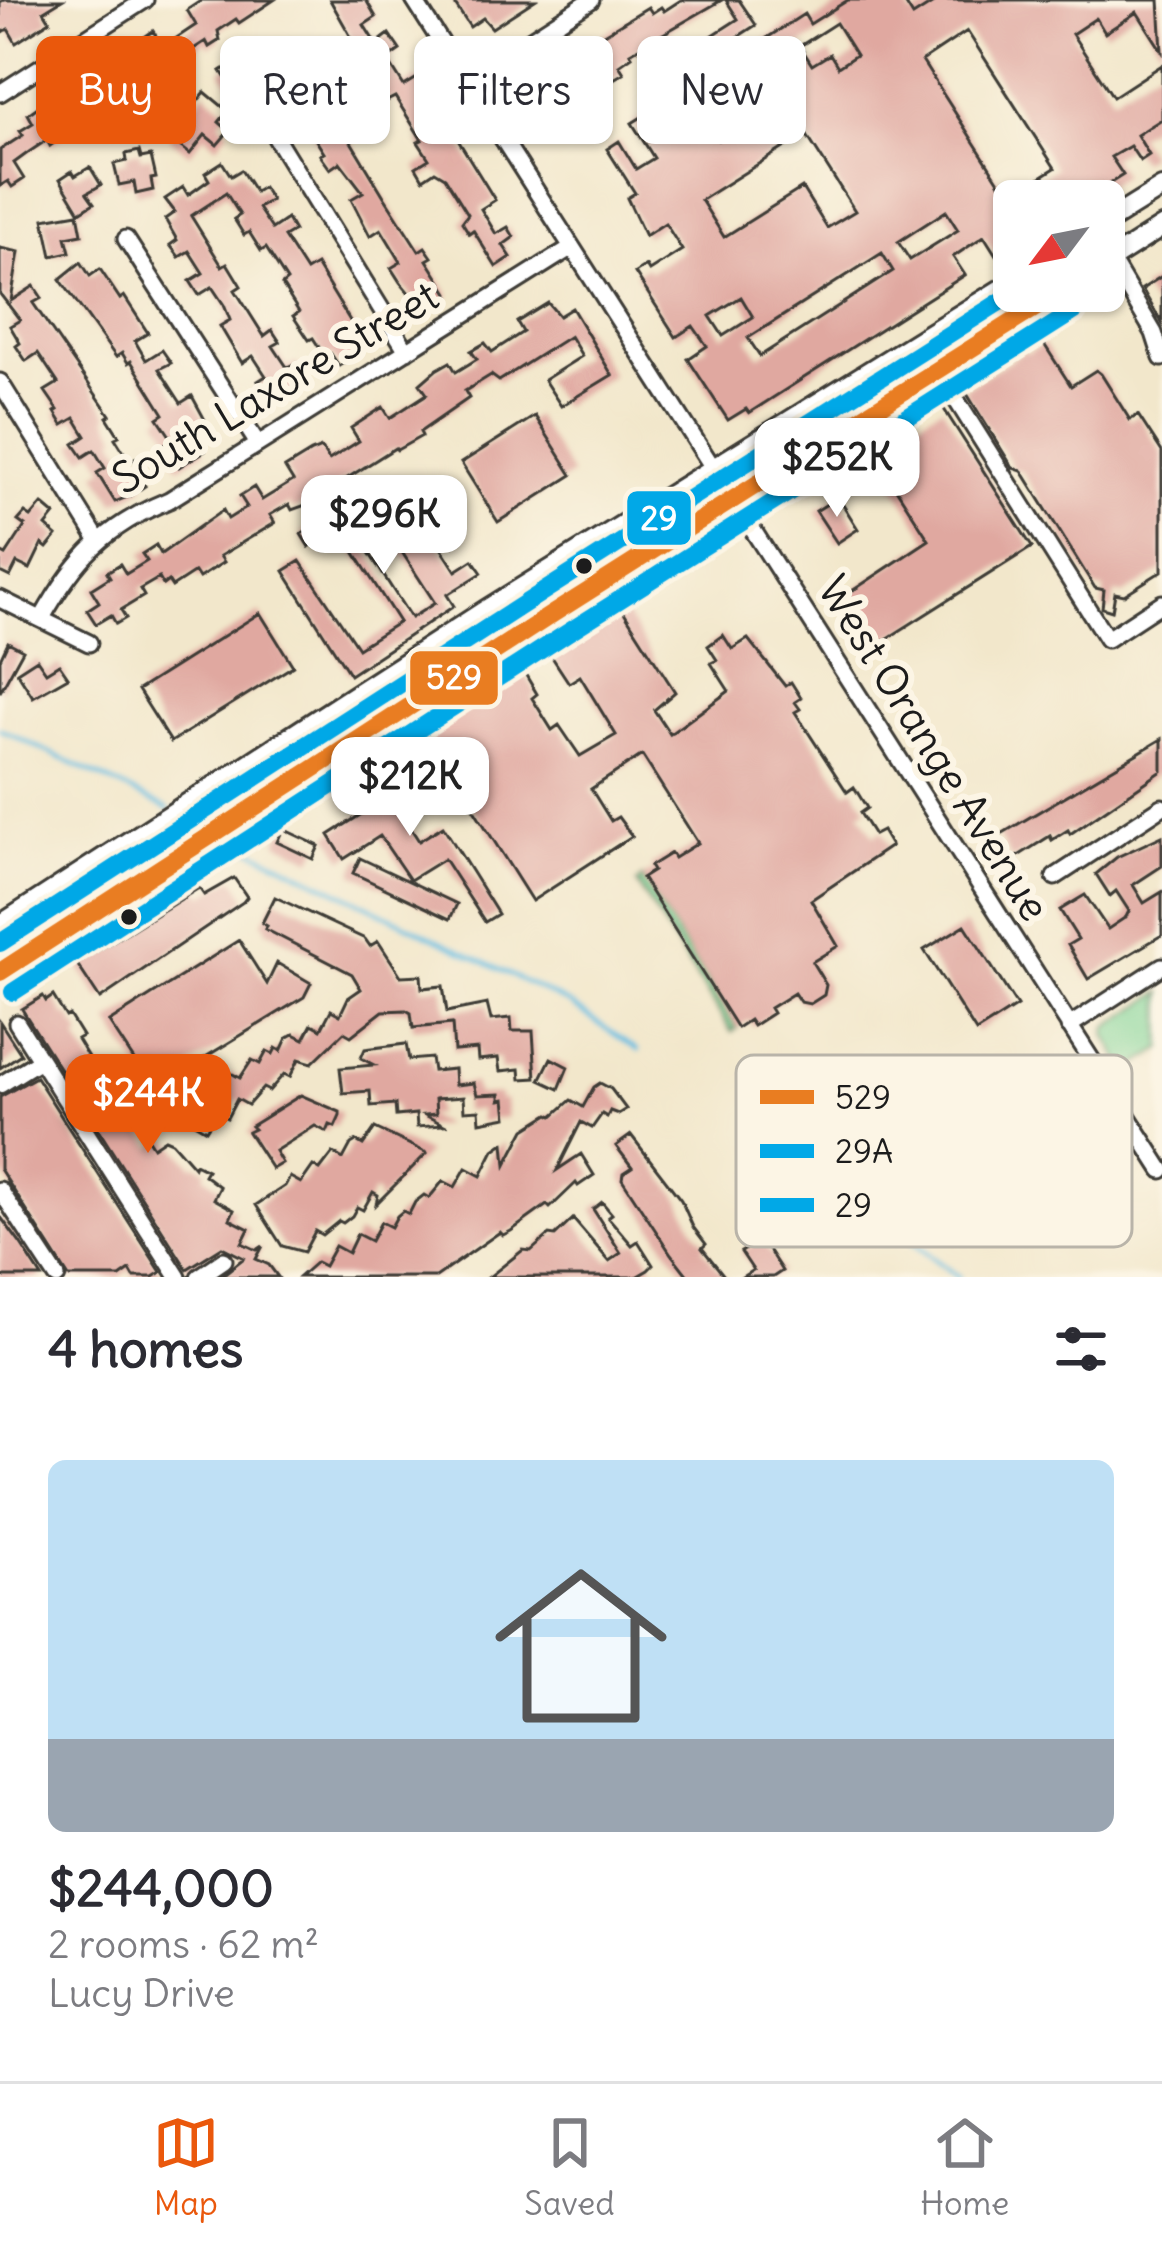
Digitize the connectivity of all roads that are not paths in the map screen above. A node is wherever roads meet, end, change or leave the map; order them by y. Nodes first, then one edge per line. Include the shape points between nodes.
1 (146, 0) edge
2 (414, 0) edge
3 (591, 0) edge
4 (437, 36) edge
5 (535, 36) edge
6 (0, 93) edge
7 (280, 144) edge
8 (506, 144) edge
9 (1162, 188) edge
10 (1125, 211) edge
11 (1162, 227) edge
12 (126, 239) dead end
13 (572, 247) junction
14 (1125, 251) edge
15 (1125, 289) edge
16 (993, 294) edge
17 (1029, 312) edge
18 (407, 351) junction
19 (1162, 358) edge
20 (938, 371) junction
21 (0, 382) edge
22 (258, 444) junction
23 (713, 469) junction
24 (733, 499) junction
25 (98, 540) junction
26 (0, 599) edge
27 (1162, 603) edge
28 (42, 618) junction
29 (89, 643) dead end
30 (1162, 807) edge
31 (1055, 877) dead end
32 (0, 926) edge
33 (1162, 966) edge
34 (0, 972) edge
35 (16, 1023) dead end
36 (1069, 1026) junction
37 (1088, 1055) edge
38 (40, 1060) junction
39 (0, 1084) edge
40 (1132, 1124) edge
41 (1162, 1170) edge
42 (0, 1190) edge
43 (224, 1260) dead end
44 (57, 1277) edge
45 (178, 1277) edge
46 (199, 1277) edge

1 - 6 street
2 - 4 street, West Orange Avenue
3 - 5 street
7 - 18 street
8 - 13 street, West Orange Avenue
9 - 10 main road
11 - 14 main road
12 - 22 street
13 - 18 street, South Laxore Street
13 - 23 street, West Orange Avenue
15 - 19 street
16 - 23 main road
17 - 20 main road
18 - 22 street, South Laxore Street
20 - 24 main road
20 - 27 street via 1107,639
21 - 25 street
22 - 25 street, South Laxore Street
23 - 24 street, West Orange Avenue
23 - 32 main road
24 - 34 main road
24 - 36 street, West Orange Avenue
25 - 28 street, South Laxore Street
26 - 28 street
28 - 29 street
30 - 31 street
33 - 36 street
35 - 38 street
36 - 37 street, West Orange Avenue
38 - 39 street
38 - 45 street
40 - 41 street, West Orange Avenue
42 - 44 street
43 - 46 street

